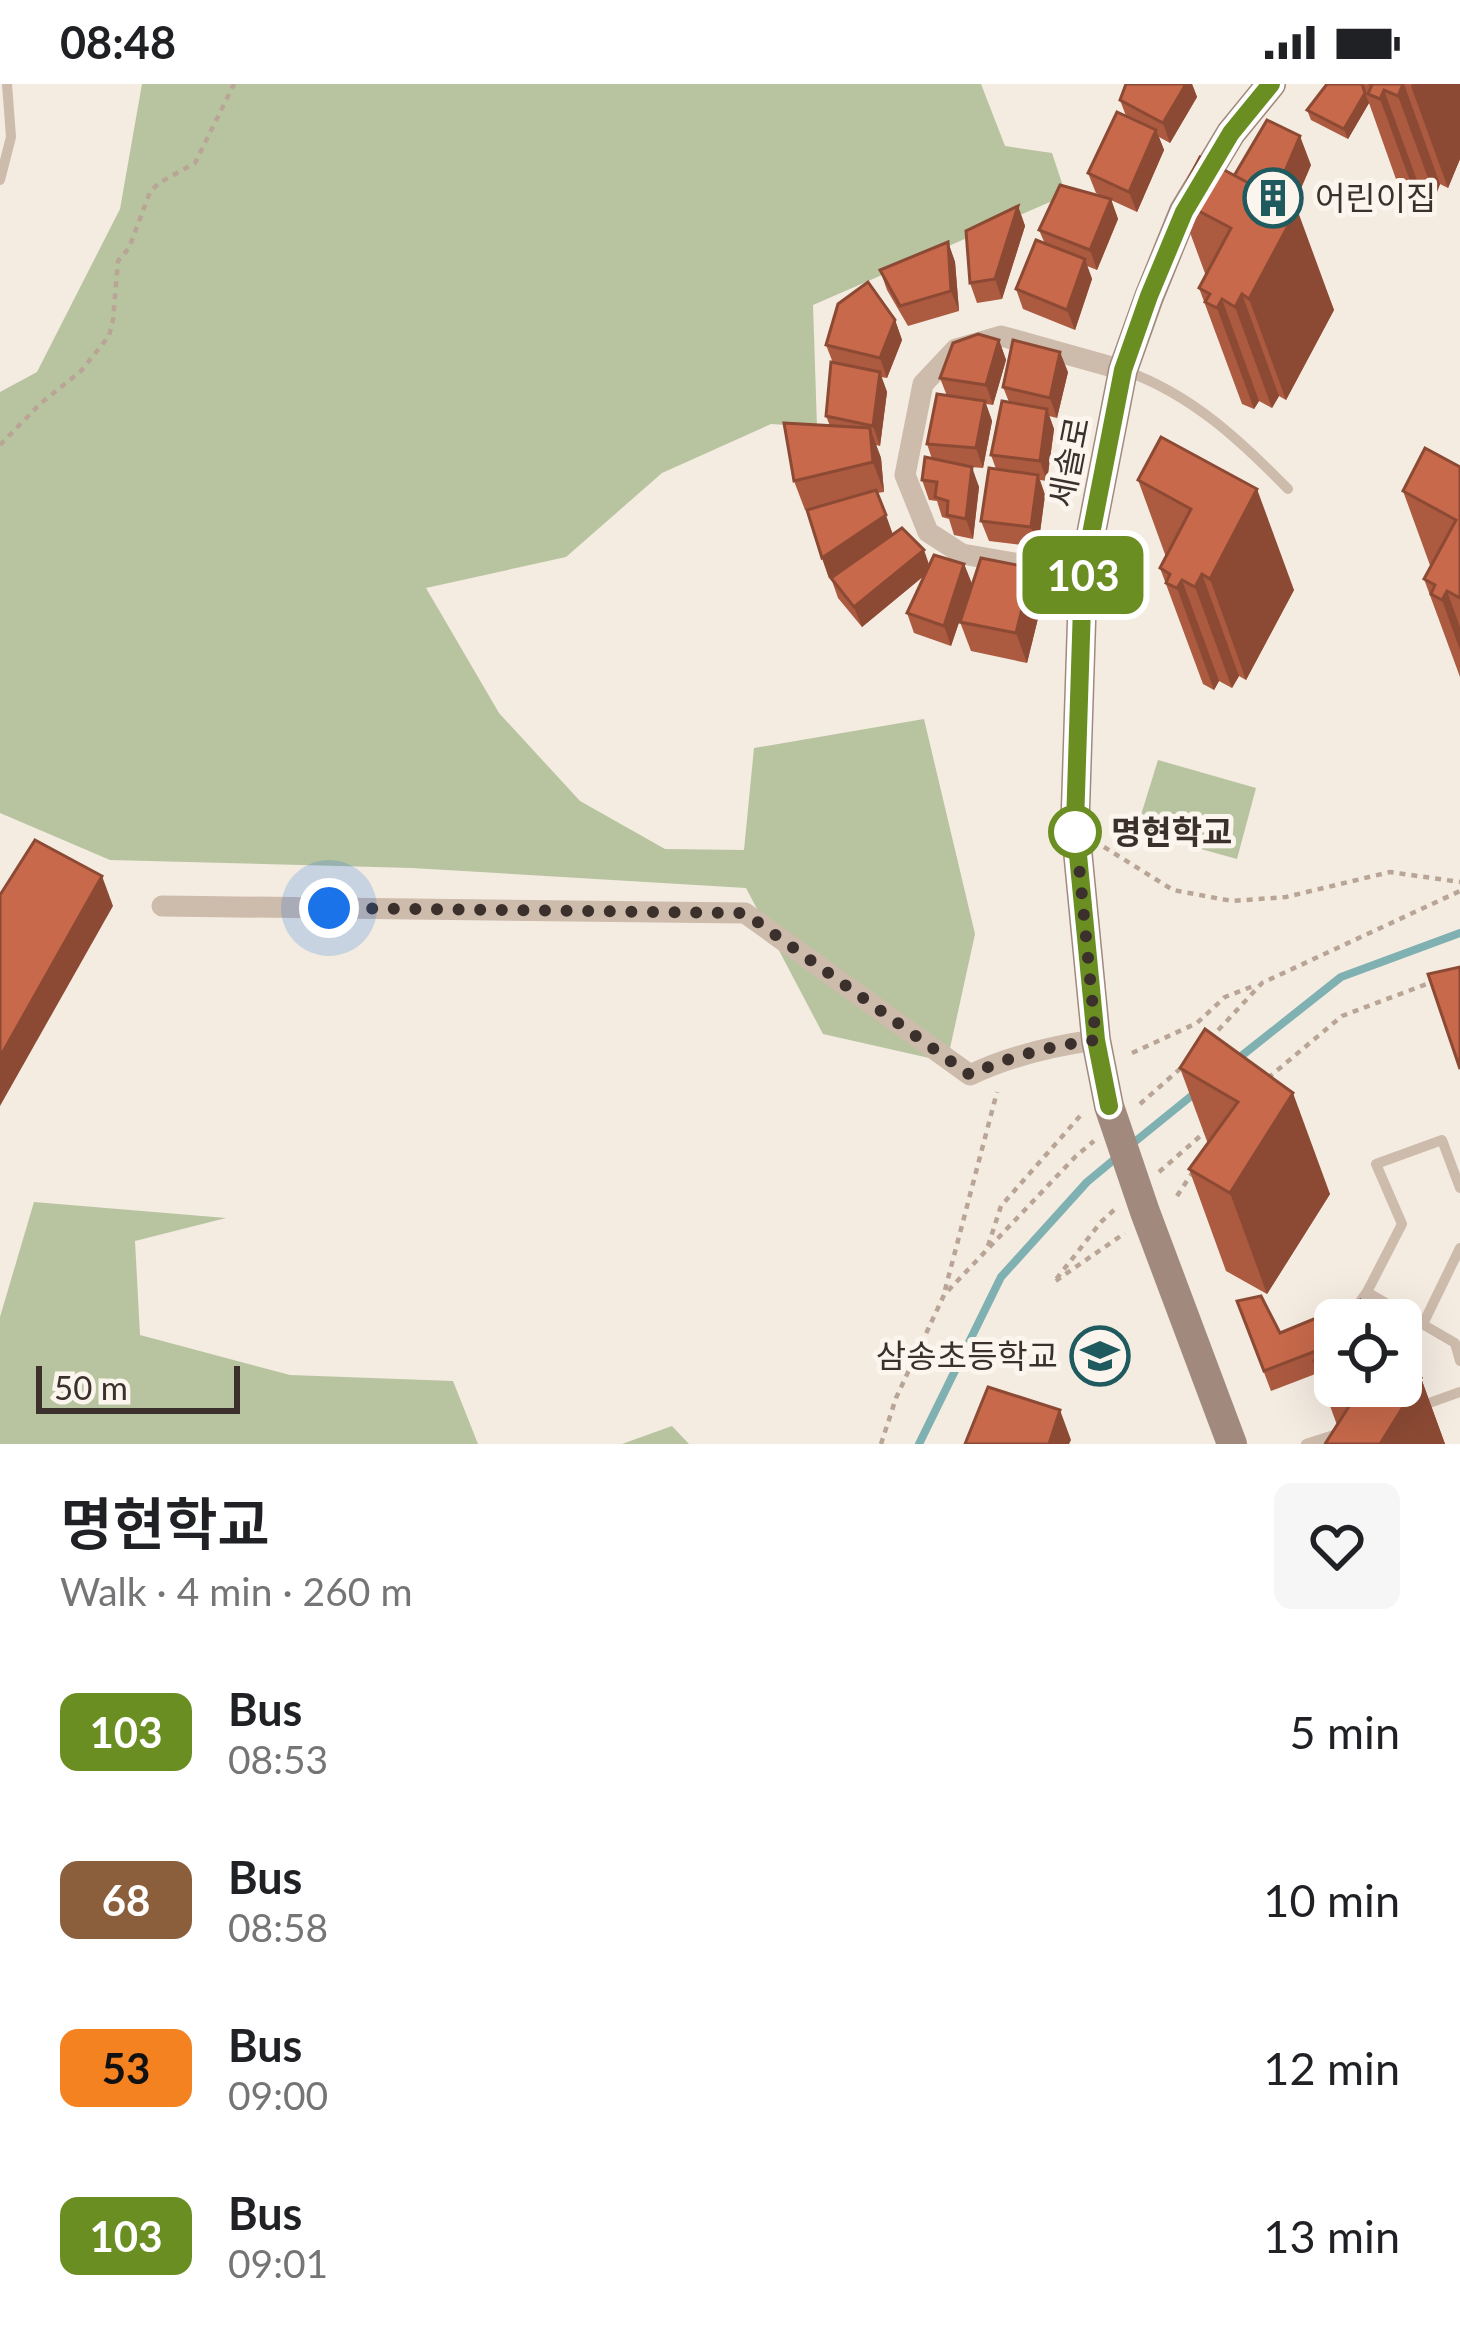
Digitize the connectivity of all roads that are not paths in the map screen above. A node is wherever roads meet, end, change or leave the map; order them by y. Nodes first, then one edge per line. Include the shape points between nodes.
1 (7, 84) edge
2 (1271, 84) edge
3 (0, 180) edge
4 (1123, 370) junction
5 (1288, 489) dead end
6 (1083, 575) junction
7 (162, 906) dead end
8 (1096, 1040) junction
9 (1460, 1188) edge
10 (1460, 1248) edge
11 (1367, 1292) junction
12 (1362, 1299) edge
13 (1423, 1324) junction
14 (1460, 1360) edge
15 (1460, 1393) edge
16 (1422, 1405) edge
17 (1350, 1429) edge
18 (1232, 1444) edge
19 (1306, 1444) edge

1 - 3 lane via 11,137
2 - 4 street, 세솔로 via 1184,212
4 - 5 lane via 1192,403
4 - 6 street, 세솔로
4 - 6 street via 1001,336 956,349 923,383 918,406 905,475 928,532 962,554
6 - 8 street, 세솔로 via 1075,824
7 - 8 street via 745,913 970,1075 1006,1058
8 - 18 street, 세솔로 via 1095,1110 1129,1217
9 - 11 lane via 1442,1140 1376,1164 1402,1224
10 - 13 lane
11 - 12 lane
11 - 13 lane
13 - 14 lane via 1455,1343
15 - 16 lane
17 - 19 lane

